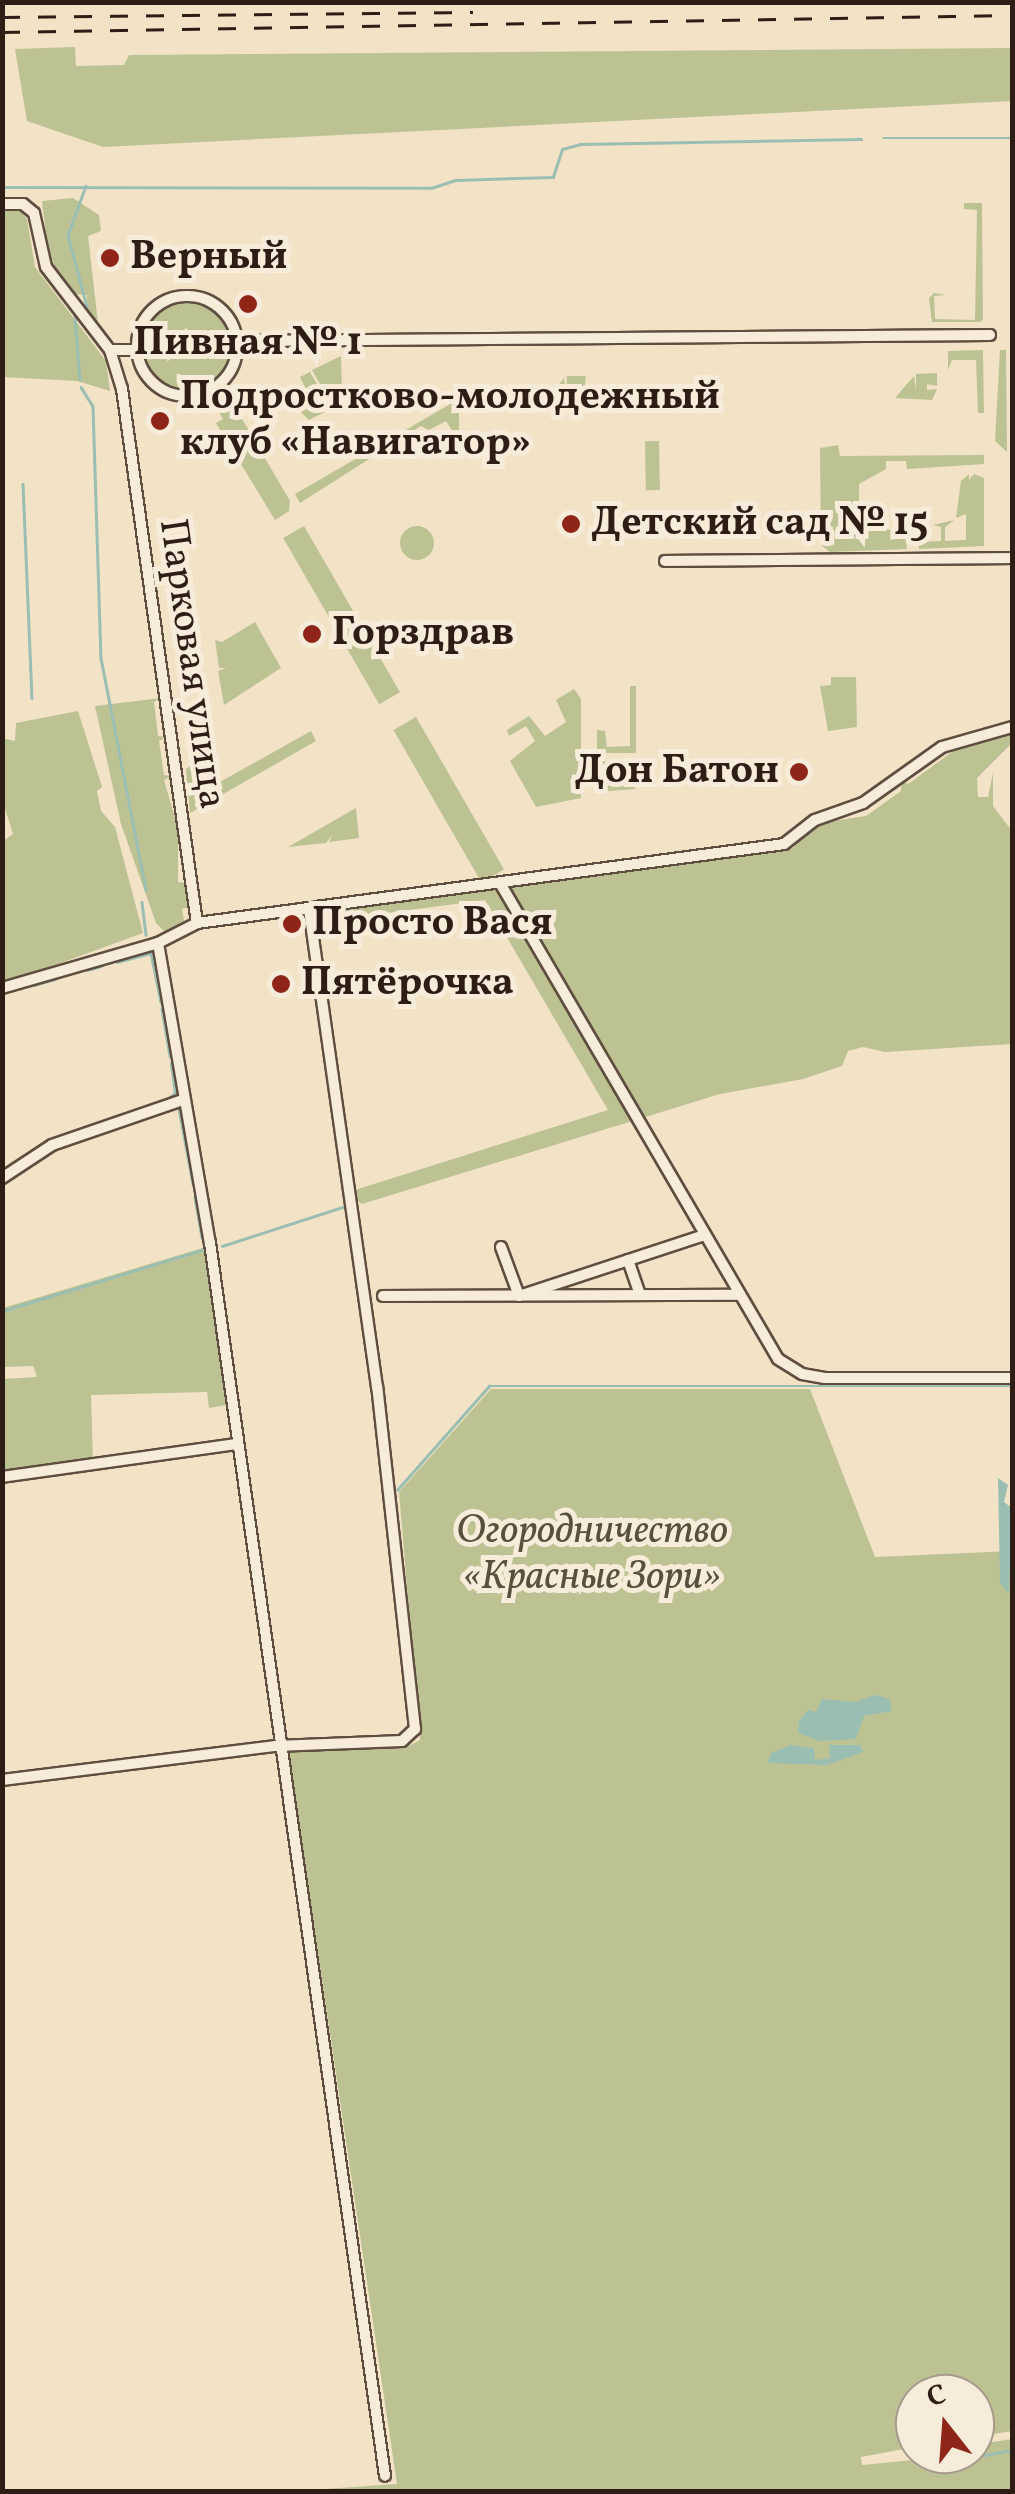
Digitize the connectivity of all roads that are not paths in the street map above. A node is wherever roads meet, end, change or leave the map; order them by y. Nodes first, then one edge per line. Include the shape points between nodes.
1 (2, 204) edge
2 (990, 335) dead end
3 (237, 342) junction
4 (110, 350) junction
5 (137, 350) junction
6 (1012, 558) edge
7 (665, 561) dead end
8 (1012, 727) edge
9 (500, 883) junction
10 (310, 908) junction
11 (197, 923) junction
12 (158, 943) junction
13 (2, 988) edge
14 (183, 1100) junction
15 (2, 1178) edge
16 (705, 1235) junction
17 (501, 1247) dead end
18 (628, 1260) junction
19 (739, 1294) junction
20 (640, 1295) junction
21 (383, 1296) dead end
22 (519, 1296) junction
23 (1012, 1378) edge
24 (237, 1444) junction
25 (2, 1477) edge
26 (276, 1746) junction
27 (2, 1780) edge
28 (385, 2476) dead end

1 - 4 street, Парковая улица via 23,204 38,223 52,278
2 - 3 street
3 - 5 street via 223,381 187,396 152,382
3 - 5 street via 218,306 188,296 150,312
4 - 5 street
4 - 11 street, Парковая улица via 127,418
6 - 7 street
8 - 9 street via 942,747 863,803 814,820 784,844
9 - 10 street
9 - 16 street
10 - 11 street
10 - 26 street via 379,1398 415,1729 402,1741
11 - 12 street
12 - 13 street
12 - 14 street
14 - 15 street via 52,1144
14 - 24 street
16 - 18 street
16 - 19 street
17 - 22 street
18 - 20 street
18 - 22 street
19 - 20 street
19 - 23 street via 778,1359 802,1374
20 - 22 street
21 - 22 street
24 - 25 street
24 - 26 street
26 - 27 street
26 - 28 street

